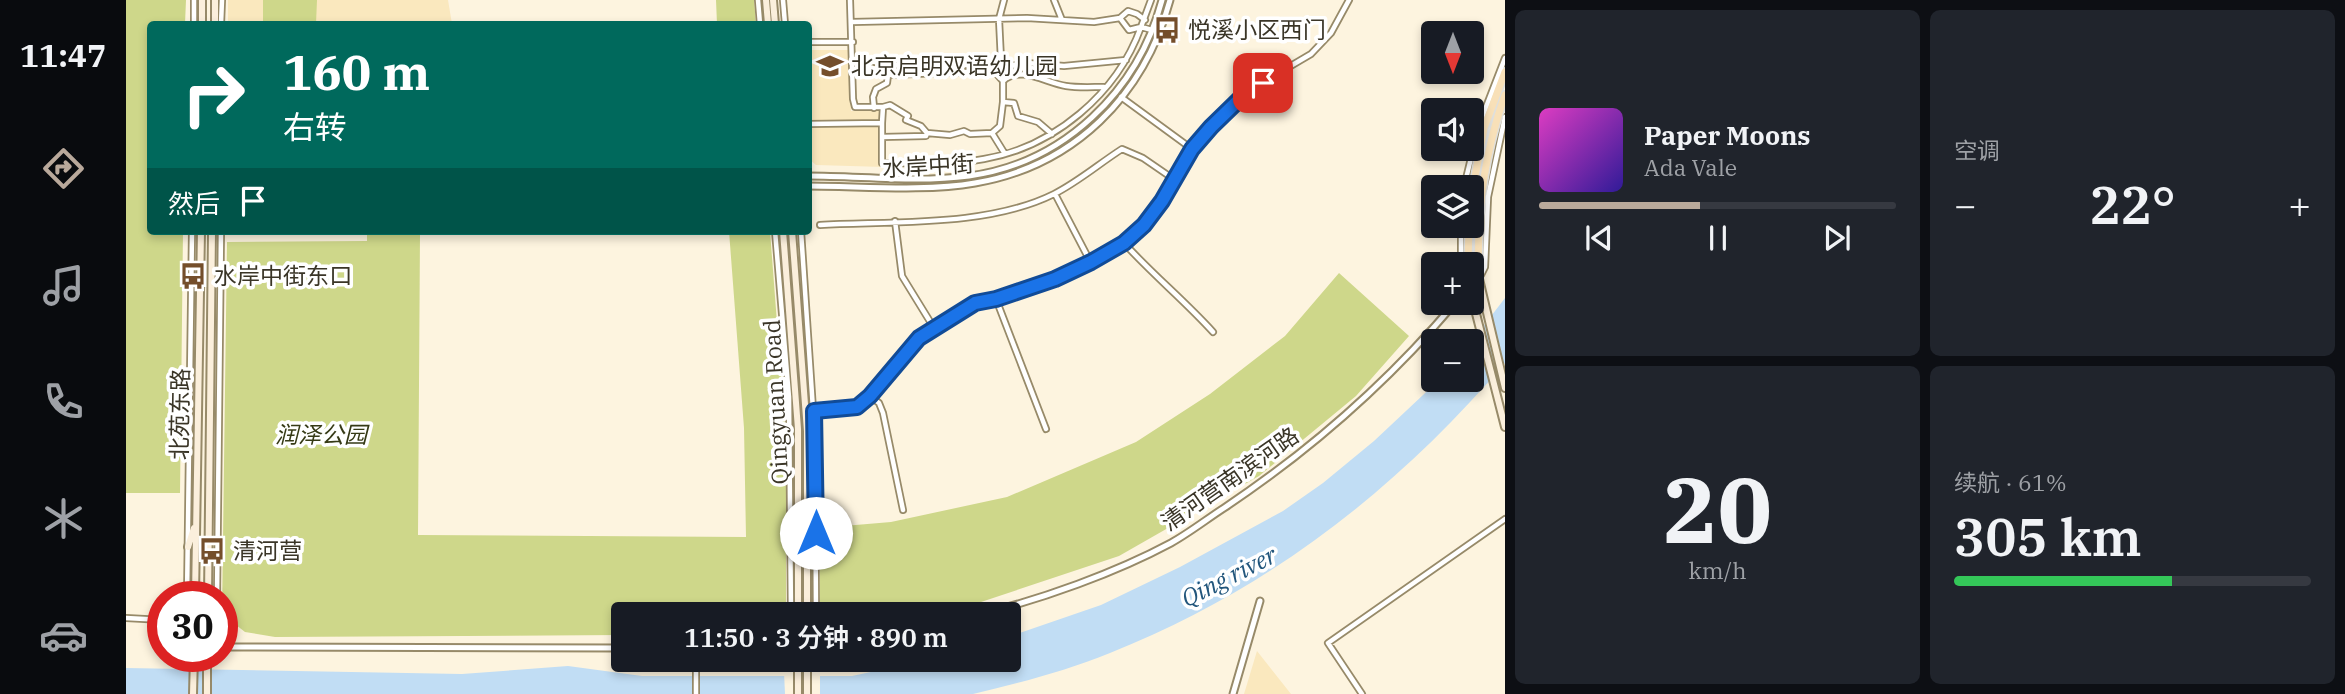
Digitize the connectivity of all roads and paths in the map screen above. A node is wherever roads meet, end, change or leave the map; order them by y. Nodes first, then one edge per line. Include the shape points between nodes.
1 (194, 0) edge
2 (202, 0) edge
3 (215, 0) edge
4 (222, 0) edge
5 (758, 0) edge
6 (766, 0) edge
7 (773, 0) edge
8 (783, 0) edge
9 (850, 0) edge
10 (1004, 0) edge
11 (1054, 0) edge
12 (1151, 0) edge
13 (1162, 0) edge
14 (1170, 0) edge
15 (1349, 0) edge
16 (1120, 18) junction
17 (999, 19) junction
18 (1062, 20) junction
19 (1145, 20) junction
20 (194, 21) edge
21 (202, 21) edge
22 (215, 21) edge
23 (222, 21) edge
24 (760, 21) edge
25 (768, 21) edge
26 (775, 21) edge
27 (785, 21) edge
28 (852, 22) junction
29 (1141, 27) junction
30 (1152, 30) junction
31 (812, 42) edge
32 (853, 42) junction
33 (1505, 58) edge
34 (853, 59) junction
35 (1001, 60) junction
36 (1126, 60) junction
37 (993, 65) junction
38 (1010, 66) junction
39 (994, 71) junction
40 (1505, 72) edge
41 (1008, 76) junction
42 (1003, 81) junction
43 (1106, 87) junction
44 (1505, 95) edge
45 (1122, 97) junction
46 (1003, 102) junction
47 (883, 107) junction
48 (873, 108) junction
49 (1484, 112) edge
50 (1505, 117) edge
51 (882, 123) junction
52 (812, 124) edge
53 (927, 133) junction
54 (992, 133) junction
55 (1052, 134) junction
56 (882, 137) junction
57 (1192, 149) junction
58 (1005, 154) junction
59 (1475, 175) edge
60 (812, 176) edge
61 (1175, 180) junction
62 (812, 186) edge
63 (1055, 194) junction
64 (895, 221) junction
65 (820, 225) dead end
66 (192, 235) edge
67 (201, 235) edge
68 (212, 235) edge
69 (221, 235) edge
70 (775, 235) edge
71 (783, 235) edge
72 (792, 235) edge
73 (801, 235) edge
74 (1124, 243) junction
75 (1477, 252) edge
76 (1091, 262) junction
77 (1484, 268) edge
78 (996, 299) junction
79 (1484, 307) edge
80 (1445, 315) edge
81 (1475, 315) edge
82 (934, 328) junction
83 (1213, 332) dead end
84 (1505, 388) edge
85 (870, 396) junction
86 (814, 411) junction
87 (1505, 428) edge
88 (1046, 429) dead end
89 (209, 474) junction
90 (218, 481) junction
91 (903, 510) dead end
92 (1505, 519) edge
93 (196, 523) junction
94 (188, 547) junction
95 (187, 581) edge
96 (195, 581) edge
97 (208, 581) edge
98 (217, 581) edge
99 (1261, 601) dead end
100 (791, 602) edge
101 (798, 602) edge
102 (807, 602) edge
103 (816, 602) edge
104 (1018, 602) edge
105 (126, 618) edge
106 (147, 619) edge
107 (238, 647) edge
108 (611, 648) edge
109 (194, 672) edge
110 (207, 672) edge
111 (696, 672) edge
112 (798, 672) edge
113 (807, 672) edge
114 (194, 694) edge
115 (207, 694) edge
116 (696, 694) edge
117 (798, 694) edge
118 (807, 694) edge
119 (1233, 694) edge
120 (1362, 694) edge

1 - 20 street
2 - 21 main road
3 - 22 main road
4 - 23 street
5 - 24 street
6 - 25 main road
7 - 26 main road
8 - 27 street
9 - 28 street
10 - 17 street
11 - 18 street
12 - 19 street
13 - 30 street, 水岸中街
14 - 45 street, 水岸中街 via 1148,60
15 - 57 street via 1331,33 1311,54 1248,91
16 - 18 street
16 - 19 street via 1128,11
16 - 29 street via 1129,30
17 - 18 street
17 - 28 street
17 - 35 street
19 - 29 street
28 - 32 street
29 - 30 street
29 - 36 street
30 - 60 street, 水岸中街 via 1130,74 1096,115 1068,138 1028,159 979,174 942,178
31 - 32 street
32 - 34 street
33 - 49 street
34 - 37 street via 919,68
34 - 48 street via 855,107
35 - 37 street
35 - 38 street
36 - 38 street
36 - 43 street
37 - 39 street
38 - 41 street
39 - 42 street
39 - 48 street via 888,75 887,83 876,89
40 - 59 main road via 1484,128
41 - 42 street
41 - 43 street via 1018,74 1063,86
42 - 46 street
43 - 55 street
44 - 75 main road via 1480,189
45 - 57 street
45 - 62 street, 水岸中街 via 1103,120 1069,146 1039,164 1000,178 953,186
46 - 54 street via 1000,127
46 - 55 street via 1014,103 1018,116 1038,122
47 - 48 street
47 - 51 street
47 - 53 street via 897,107 908,116 906,120 921,125
50 - 77 street via 1488,197
51 - 52 street
51 - 56 street
53 - 54 street
53 - 56 street
54 - 58 street
55 - 58 street
56 - 58 street via 882,163 948,164
57 - 61 street
61 - 63 street via 1122,149
61 - 74 street via 1144,225
63 - 64 street via 966,218
63 - 76 street
64 - 65 street
64 - 82 street via 902,276
66 - 94 street
67 - 93 main road, 北苑东路
68 - 89 main road, 北苑东路
69 - 90 street
70 - 100 street via 789,410
71 - 101 main road, Qingyuan Road via 798,429
72 - 102 main road, Qingyuan Road via 807,431
73 - 86 street
74 - 76 street
74 - 83 street
76 - 78 street
78 - 82 street via 975,303
78 - 88 street
79 - 84 main road
80 - 104 street, 清河营南滨河路 via 1343,419 1267,480 1171,543 1083,581
81 - 87 main road
82 - 85 street via 919,338
85 - 86 street via 857,407
85 - 91 street via 883,413
86 - 103 street
89 - 90 main road
89 - 97 main road, 北苑东路
90 - 98 street
92 - 120 street via 1328,643
93 - 94 main road
93 - 96 main road, 北苑东路
94 - 95 street
99 - 119 street
105 - 106 street
107 - 108 street
109 - 114 main road
110 - 115 main road
111 - 116 street
112 - 117 main road
113 - 118 main road

